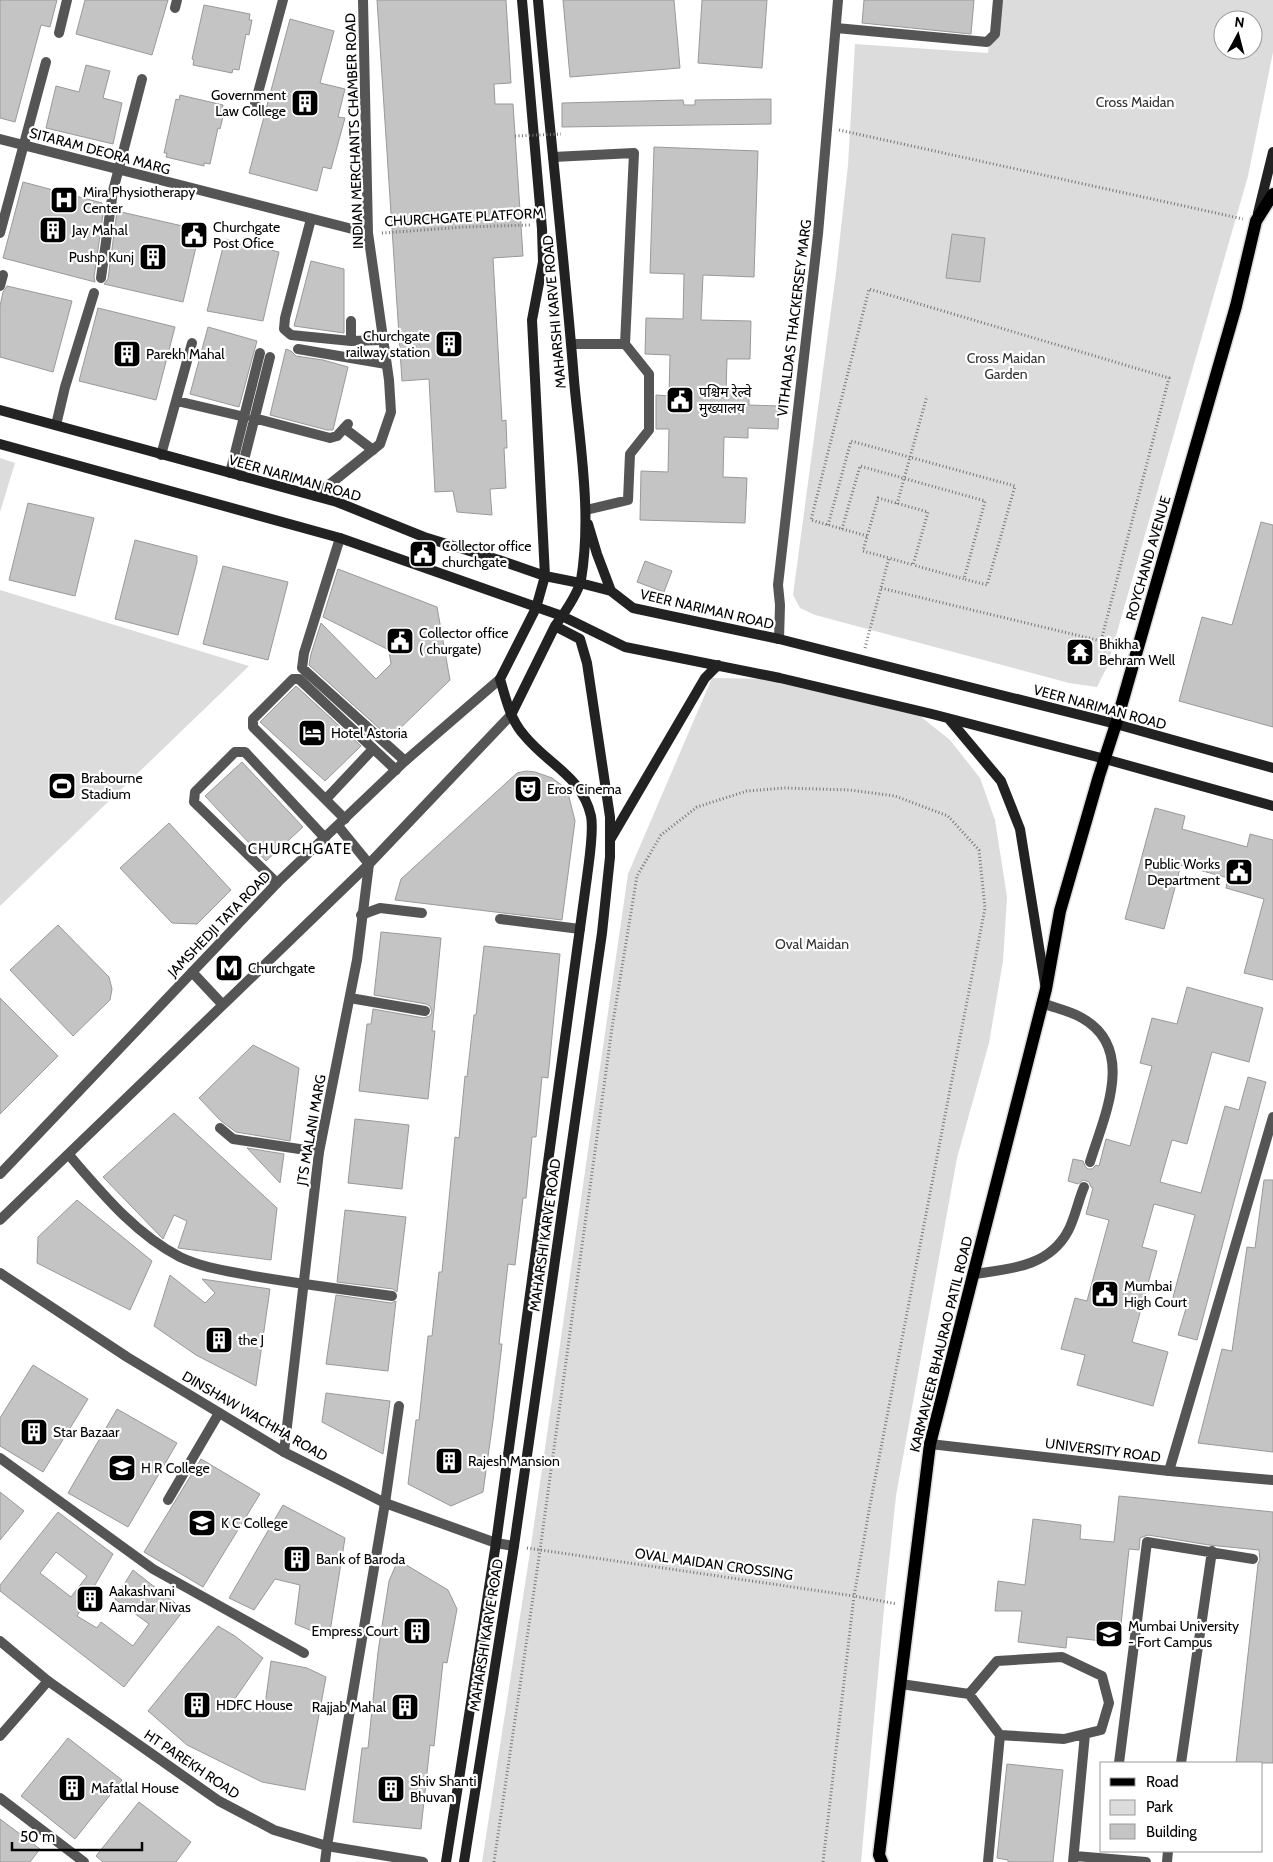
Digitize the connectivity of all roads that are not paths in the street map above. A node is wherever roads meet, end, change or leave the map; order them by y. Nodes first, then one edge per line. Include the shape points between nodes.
1 (67, 0) edge
2 (283, 0) edge
3 (363, 0) edge
4 (522, 0) edge
5 (538, 0) edge
6 (838, 0) edge
7 (998, 0) edge
8 (836, 28) junction
9 (59, 33) dead end
10 (46, 62) dead end
11 (142, 79) dead end
12 (255, 104) dead end
13 (0, 139) edge
14 (24, 145) junction
15 (1273, 152) edge
16 (553, 157) junction
17 (119, 171) junction
18 (1273, 194) edge
19 (1273, 205) edge
20 (310, 219) junction
21 (1256, 221) junction
22 (0, 233) edge
23 (368, 233) junction
24 (3, 275) dead end
25 (101, 278) dead end
26 (0, 286) edge
27 (94, 293) dead end
28 (351, 321) dead end
29 (382, 340) junction
30 (351, 341) junction
31 (192, 343) dead end
32 (571, 344) junction
33 (625, 344) junction
34 (298, 349) dead end
35 (265, 355) dead end
36 (386, 364) junction
37 (177, 401) junction
38 (0, 410) edge
39 (249, 418) junction
40 (56, 425) junction
41 (0, 444) edge
42 (373, 450) junction
43 (161, 455) junction
44 (235, 475) junction
45 (315, 496) junction
46 (586, 515) junction
47 (340, 538) junction
48 (545, 576) junction
49 (580, 583) junction
50 (611, 591) junction
51 (536, 608) junction
52 (562, 616) junction
53 (555, 626) junction
54 (779, 639) junction
55 (718, 665) junction
56 (500, 679) junction
57 (511, 716) junction
58 (949, 719) junction
59 (1116, 724) junction
60 (373, 749) junction
61 (1105, 759) junction
62 (406, 761) junction
63 (1273, 768) edge
64 (396, 770) junction
65 (326, 799) junction
66 (1273, 806) edge
67 (342, 822) junction
68 (325, 838) junction
69 (610, 840) junction
70 (369, 864) junction
71 (277, 883) junction
72 (422, 913) dead end
73 (361, 915) junction
74 (500, 919) dead end
75 (580, 929) junction
76 (192, 972) junction
77 (1046, 989) junction
78 (350, 998) junction
79 (1042, 1003) junction
80 (222, 1004) junction
81 (425, 1010) dead end
82 (1273, 1117) edge
83 (220, 1128) dead end
84 (319, 1152) junction
85 (69, 1154) junction
86 (1090, 1162) dead end
87 (0, 1174) edge
88 (1084, 1187) dead end
89 (0, 1220) edge
90 (0, 1273) edge
91 (974, 1274) junction
92 (303, 1284) junction
93 (392, 1296) dead end
94 (400, 1406) dead end
95 (219, 1412) junction
96 (930, 1444) junction
97 (284, 1452) junction
98 (0, 1458) edge
99 (1169, 1471) junction
100 (1273, 1480) edge
101 (168, 1500) dead end
102 (385, 1503) junction
103 (496, 1543) junction
104 (514, 1546) junction
105 (1212, 1551) junction
106 (1253, 1559) dead end
107 (0, 1641) edge
108 (304, 1653) dead end
109 (48, 1681) junction
110 (901, 1684) junction
111 (969, 1694) junction
112 (1109, 1703) junction
113 (1127, 1705) junction
114 (1085, 1734) junction
115 (0, 1736) edge
116 (1000, 1736) junction
117 (1119, 1762) edge
118 (1181, 1762) edge
119 (0, 1798) edge
120 (327, 1846) junction
121 (1108, 1855) edge
122 (1074, 1859) edge
123 (880, 1860) edge
124 (84, 1862) edge
125 (325, 1862) edge
126 (422, 1862) edge
127 (446, 1862) edge
128 (464, 1862) edge
129 (988, 1862) edge
130 (1146, 1862) edge

1 - 9 street
2 - 12 street
3 - 23 street, INDIAN MERCHANTS CHAMBER ROAD
4 - 48 main road, MAHARSHI KARVE ROAD via 543,262 532,320
5 - 16 main road, MAHARSHI KARVE ROAD
6 - 8 street, VITHALDAS THACKERSEY MARG
7 - 8 street via 995,34 987,42
8 - 54 street, VITHALDAS THACKERSEY MARG via 818,234 778,585
10 - 14 street
11 - 17 street
13 - 14 street, SITARAM DEORA MARG
14 - 17 street, SITARAM DEORA MARG
14 - 22 street
15 - 21 main road
16 - 32 main road, MAHARSHI KARVE ROAD
16 - 33 street via 634,153
17 - 20 street, SITARAM DEORA MARG
17 - 25 street via 113,191
18 - 21 main road, ROYCHAND AVENUE
19 - 21 main road
20 - 23 street, SITARAM DEORA MARG
20 - 30 street via 284,329 291,335
21 - 59 main road, ROYCHAND AVENUE via 1236,306
23 - 29 street, INDIAN MERCHANTS CHAMBER ROAD
24 - 26 street
27 - 40 street via 64,386
28 - 30 street
29 - 30 street
29 - 36 street, INDIAN MERCHANTS CHAMBER ROAD
31 - 37 street
32 - 33 street
32 - 46 main road, MAHARSHI KARVE ROAD
33 - 46 street via 649,374 650,430 630,454 628,500
34 - 36 street
35 - 39 street
36 - 42 street, INDIAN MERCHANTS CHAMBER ROAD via 391,412 380,444
37 - 39 street
37 - 43 street
38 - 40 main road, VEER NARIMAN ROAD
39 - 42 street via 330,438 337,436 346,426
39 - 44 street
40 - 43 main road, VEER NARIMAN ROAD
41 - 47 main road
42 - 45 street, INDIAN MERCHANTS CHAMBER ROAD
43 - 44 main road, VEER NARIMAN ROAD
44 - 45 main road, VEER NARIMAN ROAD
45 - 48 main road, VEER NARIMAN ROAD via 424,537
46 - 49 main road, MAHARSHI KARVE ROAD
46 - 50 main road
47 - 51 main road
47 - 62 street via 302,668
48 - 49 main road, VEER NARIMAN ROAD
48 - 51 main road, MAHARSHI KARVE ROAD
49 - 50 main road, VEER NARIMAN ROAD
49 - 52 main road, MAHARSHI KARVE ROAD
50 - 54 main road, VEER NARIMAN ROAD via 633,608
51 - 52 main road
51 - 56 main road, JAMSHEDJI TATA ROAD
52 - 53 main road
52 - 55 main road via 624,647
53 - 57 main road
53 - 69 main road, MAHARSHI KARVE ROAD via 580,639 587,663 610,817
54 - 59 main road, VEER NARIMAN ROAD
55 - 58 main road
55 - 69 main road via 706,678
56 - 57 main road
56 - 62 street, JAMSHEDJI TATA ROAD
57 - 70 street
57 - 75 main road, MAHARSHI KARVE ROAD via 524,736 577,785 587,801 592,818
58 - 61 main road
58 - 77 main road via 1001,781 1020,829
59 - 61 main road, ROYCHAND AVENUE
59 - 63 main road, VEER NARIMAN ROAD
60 - 64 street
60 - 65 street
60 - 65 street via 299,679 293,679 253,719 253,727
61 - 66 main road
61 - 77 main road, ROYCHAND AVENUE via 1060,911
62 - 64 street, JAMSHEDJI TATA ROAD
64 - 67 street, JAMSHEDJI TATA ROAD
65 - 67 street
67 - 68 street, JAMSHEDJI TATA ROAD
67 - 70 street
68 - 71 street, JAMSHEDJI TATA ROAD
68 - 71 street via 245,752 235,752 194,792 194,802
69 - 104 main road, MAHARSHI KARVE ROAD via 602,933
70 - 73 street, JTS MALANI MARG
70 - 80 street
71 - 76 street, JAMSHEDJI TATA ROAD
72 - 73 street via 380,908
73 - 78 street, JTS MALANI MARG
74 - 75 street
75 - 103 main road, MAHARSHI KARVE ROAD
76 - 80 street
76 - 87 street, JAMSHEDJI TATA ROAD
77 - 79 main road, KARMAVEER BHAURAO PATIL ROAD
78 - 81 street
78 - 84 street, JTS MALANI MARG
79 - 86 street via 1082,1017 1091,1024 1108,1045 1112,1058 1111,1091
79 - 91 main road, KARMAVEER BHAURAO PATIL ROAD
80 - 85 street
82 - 99 street
83 - 84 street via 233,1140
84 - 92 street, JTS MALANI MARG
85 - 89 street
85 - 92 street via 130,1221 180,1257 204,1267
88 - 91 street via 1068,1230 1058,1246 1041,1259 1012,1269
90 - 95 street, DINSHAW WACHHA ROAD via 127,1357
91 - 96 main road, KARMAVEER BHAURAO PATIL ROAD
92 - 93 street
92 - 97 street, JTS MALANI MARG
94 - 102 street
95 - 97 street, DINSHAW WACHHA ROAD
95 - 101 street
96 - 99 street, UNIVERSITY ROAD
96 - 110 main road, KARMAVEER BHAURAO PATIL ROAD
97 - 102 street, DINSHAW WACHHA ROAD
98 - 108 street via 153,1569
99 - 100 street, UNIVERSITY ROAD
102 - 103 street, DINSHAW WACHHA ROAD
102 - 120 street
103 - 104 street, DINSHAW WACHHA ROAD
103 - 127 main road, MAHARSHI KARVE ROAD
104 - 128 main road, MAHARSHI KARVE ROAD
105 - 106 street
105 - 113 street via 1148,1542
105 - 118 street
107 - 109 street, HT PAREKH ROAD
109 - 115 street
109 - 120 street, HT PAREKH ROAD via 219,1801 274,1830
110 - 111 street
110 - 123 main road, KARMAVEER BHAURAO PATIL ROAD
111 - 112 street via 997,1661 1062,1657 1102,1676
111 - 116 street
112 - 113 street
112 - 114 street via 1101,1730
113 - 117 street
114 - 116 street via 1064,1739
114 - 122 street
116 - 129 street
119 - 124 street
120 - 125 street
120 - 126 street, HT PAREKH ROAD
121 - 122 street
121 - 130 street

